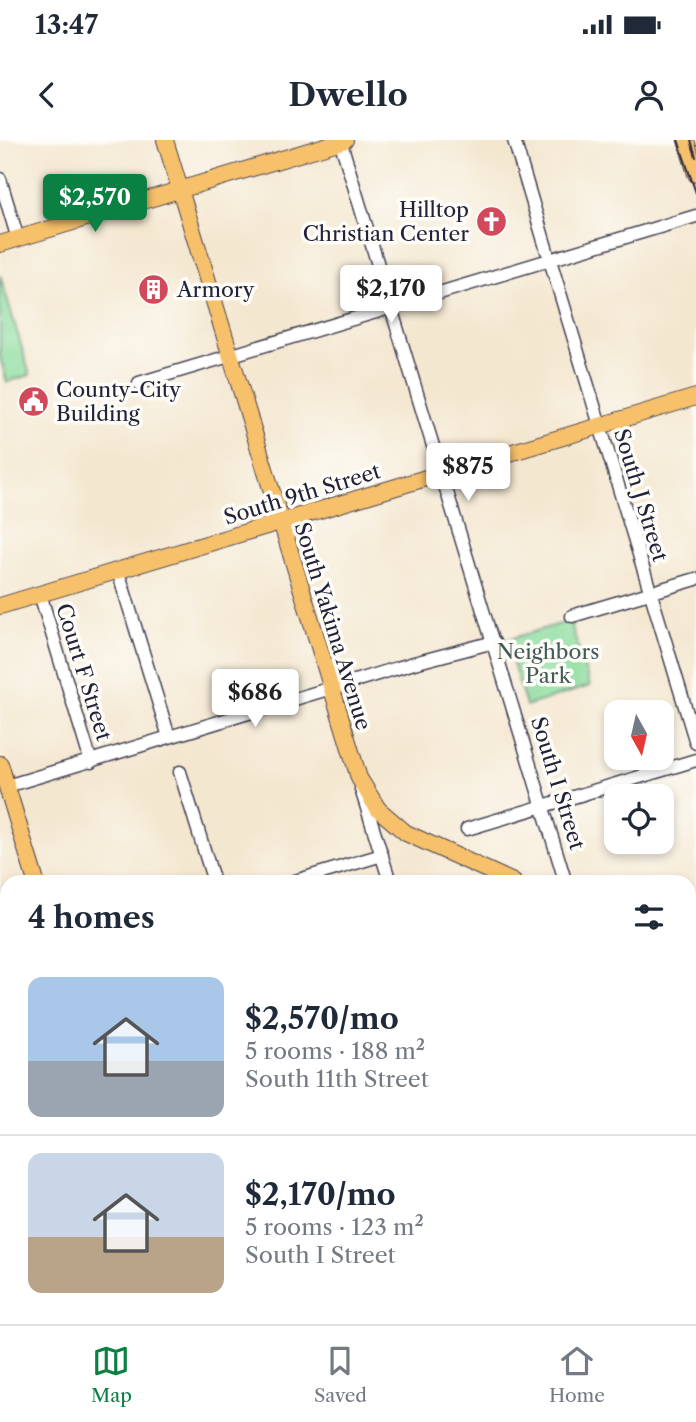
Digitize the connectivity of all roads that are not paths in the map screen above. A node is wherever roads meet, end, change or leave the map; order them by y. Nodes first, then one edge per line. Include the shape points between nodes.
1 (165, 140) edge
2 (342, 140) edge
3 (514, 140) edge
4 (686, 140) edge
5 (696, 174) edge
6 (0, 179) edge
7 (180, 190) junction
8 (696, 216) edge
9 (18, 239) junction
10 (0, 244) edge
11 (550, 257) junction
12 (391, 307) junction
13 (230, 355) junction
14 (139, 383) dead end
15 (696, 397) edge
16 (600, 426) junction
17 (441, 474) junction
18 (280, 522) junction
19 (118, 571) junction
20 (696, 579) edge
21 (651, 593) junction
22 (40, 594) junction
23 (0, 606) edge
24 (572, 616) dead end
25 (494, 642) junction
26 (331, 688) junction
27 (169, 737) junction
28 (696, 743) edge
29 (696, 760) edge
30 (91, 762) junction
31 (0, 764) edge
32 (353, 765) junction
33 (180, 772) dead end
34 (7, 786) junction
35 (542, 806) junction
36 (467, 829) dead end
37 (382, 855) junction
38 (34, 875) edge
39 (212, 875) edge
40 (315, 875) edge
41 (388, 875) edge
42 (497, 875) edge
43 (563, 875) edge

1 - 7 main road, South Yakima Avenue
2 - 7 main road
2 - 12 street, South I Street
3 - 11 street, South J Street
4 - 5 main road
6 - 9 street
7 - 9 main road
7 - 13 main road, South Yakima Avenue
8 - 11 street
9 - 10 main road
11 - 12 street
11 - 16 street, South J Street
12 - 13 street
12 - 17 street, South I Street
13 - 14 street
13 - 18 main road, South Yakima Avenue
15 - 16 main road, South 9th Street
16 - 17 main road, South 9th Street
16 - 21 street, South J Street
17 - 18 main road, South 9th Street
17 - 25 street, South I Street
18 - 19 main road, South 9th Street
18 - 26 main road, South Yakima Avenue
19 - 22 main road, South 9th Street
19 - 27 street
20 - 21 street
21 - 24 street
21 - 28 street, South J Street
22 - 23 main road, South 9th Street
22 - 30 street, Court F Street
25 - 26 street
25 - 35 street, South I Street
26 - 27 street
26 - 32 main road, South Yakima Avenue
27 - 30 street
29 - 35 street
30 - 34 street
31 - 34 main road
32 - 37 street, South Yakima Avenue
32 - 42 main road via 370,798 396,827
33 - 39 street
34 - 38 main road
35 - 36 street
35 - 43 street, South I Street
37 - 40 street
37 - 41 street, South Yakima Avenue

